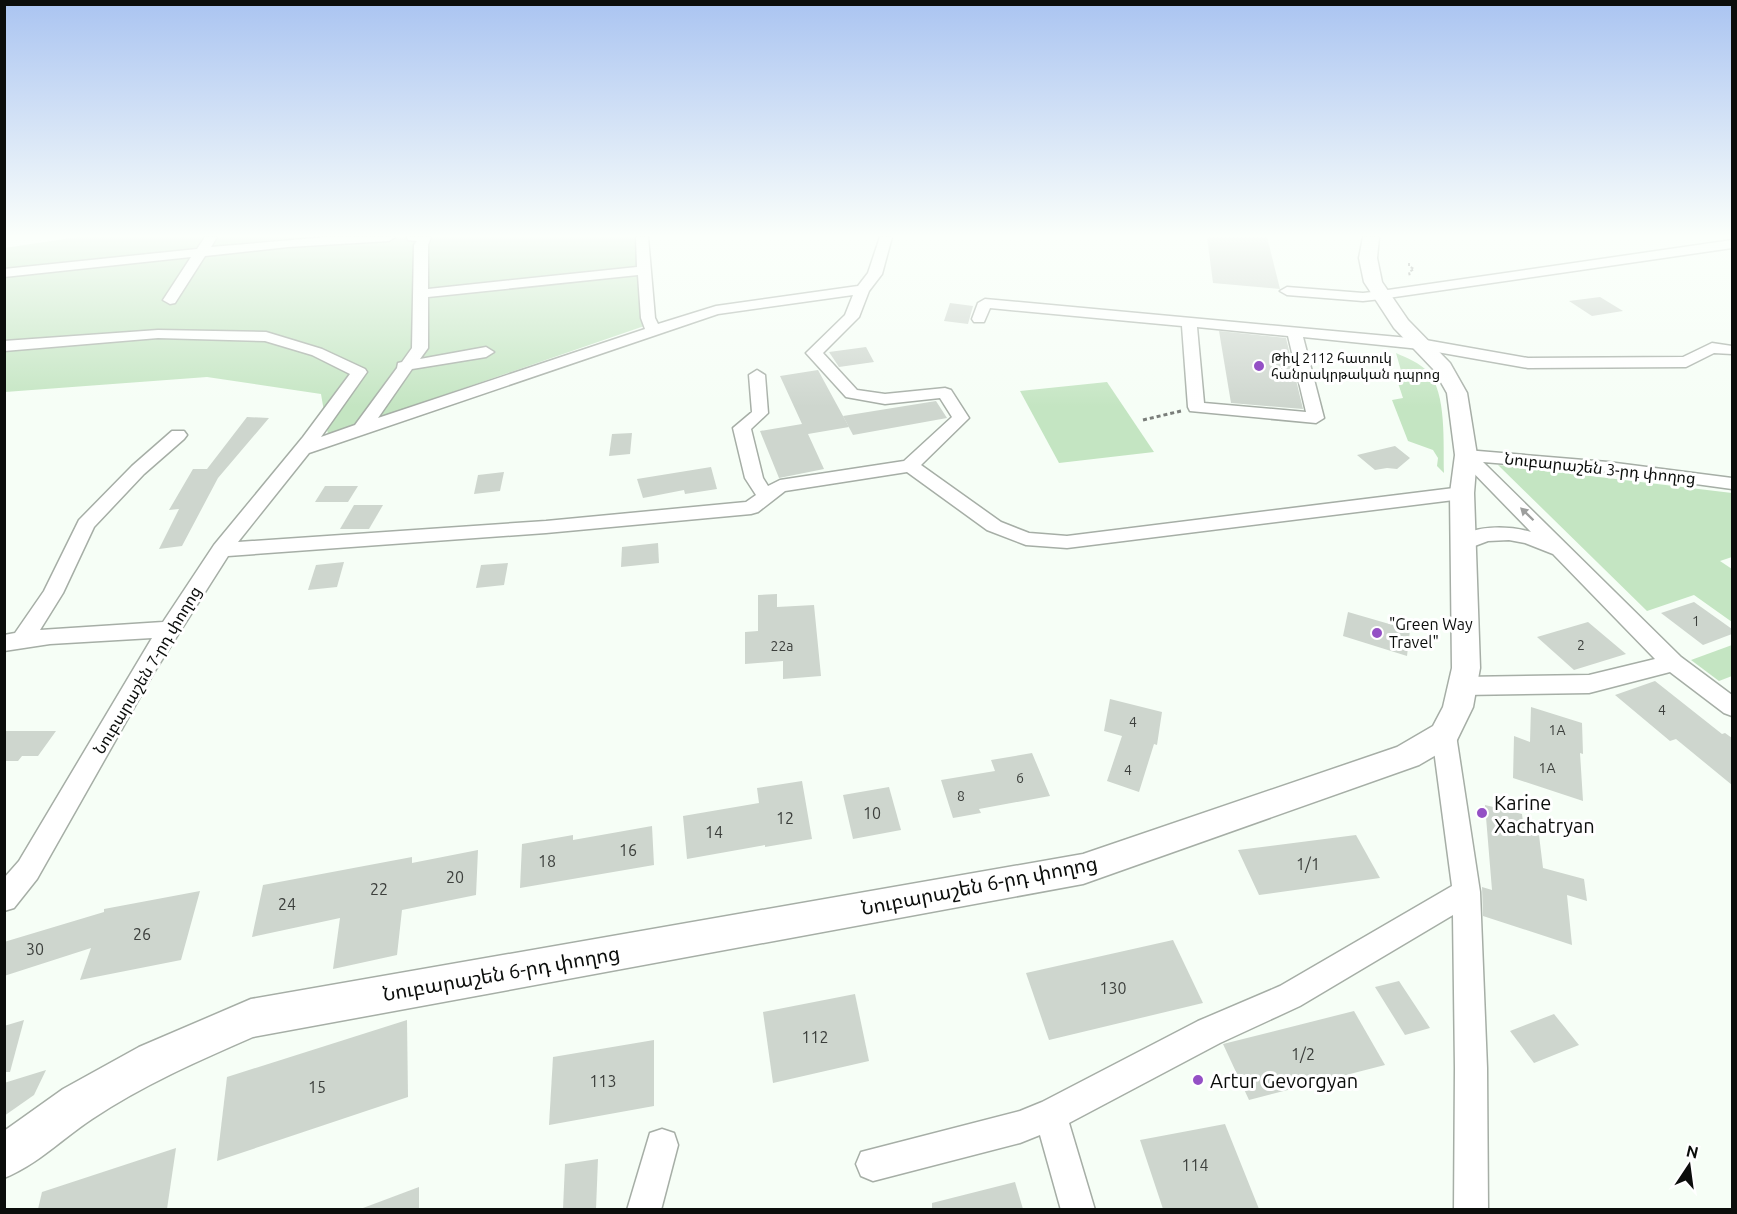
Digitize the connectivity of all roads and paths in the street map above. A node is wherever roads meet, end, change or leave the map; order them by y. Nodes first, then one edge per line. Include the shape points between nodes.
1 (174, 294) edge
2 (420, 294) joint
3 (423, 294) edge
4 (647, 294) edge
5 (835, 294) edge
6 (861, 294) edge
7 (1321, 294) edge
8 (1390, 294) edge
9 (1381, 295) junction
10 (170, 300) dead end
11 (979, 320) dead end
12 (1189, 322) junction
13 (654, 331) junction
14 (1294, 332) junction
15 (1420, 344) junction
16 (4, 346) edge
17 (1732, 350) edge
18 (486, 352) dead end
19 (404, 366) junction
20 (757, 375) dead end
21 (1196, 407) junction
22 (1143, 420) dead end
23 (362, 429) junction
24 (178, 435) dead end
25 (302, 449) junction
26 (1466, 454) junction
27 (910, 466) junction
28 (1732, 483) edge
29 (1462, 492) junction
30 (766, 496) junction
31 (1464, 544) junction
32 (222, 550) junction
33 (1568, 555) junction
34 (169, 629) junction
35 (13, 641) edge
36 (1673, 663) junction
37 (1463, 686) junction
38 (1732, 707) edge
39 (1444, 735) junction
40 (1466, 892) junction
41 (4, 898) edge
42 (1052, 1115) junction
43 (662, 1145) dead end
44 (4, 1158) edge
45 (873, 1164) dead end
46 (644, 1209) edge
47 (1078, 1209) edge
48 (1471, 1209) edge

1 - 10 street
2 - 3 street
2 - 19 street via 420,348
4 - 13 street via 648,318
5 - 13 street via 716,310
6 - 27 street via 852,317 814,353 852,394 885,399 945,393 961,418
7 - 9 street
8 - 9 street
9 - 15 main road
11 - 12 street via 985,303
12 - 14 street
12 - 21 street
13 - 23 street
14 - 15 street
14 - 21 street via 1316,418
15 - 17 street via 1528,363 1686,362 1713,348
15 - 26 main road via 1443,367 1457,393
16 - 25 street, Նուբարաշեն 7-րդ փողոց via 158,334 266,338 317,352 359,372 337,408
18 - 19 street
19 - 23 street
20 - 30 street via 760,412 742,428 753,478
21 - 22 path
23 - 25 street
24 - 35 street via 86,524 53,593
25 - 32 street, Նուբարաշեն 7-րդ փողոց
26 - 28 street, Նուբարաշեն 3-րդ փողոց
26 - 29 main road
33 -> 26 street
27 - 29 street via 994,526 1026,539 1067,542
27 - 30 street via 780,486
29 - 31 main road
30 - 32 street via 751,508
31 - 33 street via 1486,534 1513,534 1545,543
31 - 37 main road
32 - 34 street, Նուբարաշեն 7-րդ փողոց
33 - 36 street
34 - 35 street
34 - 41 street, Նուբարաշեն 7-րդ փողոց via 28,870
36 - 37 street via 1589,684
36 - 38 street
37 - 39 main road
39 - 40 street
39 - 44 main road, Նուբարաշեն 6-րդ փողոց via 1408,756 1083,869 251,1018 153,1062 78,1104
40 - 42 street via 1290,996 1209,1032
40 - 48 street
42 - 45 street via 1020,1127
42 - 47 street
43 - 46 street

